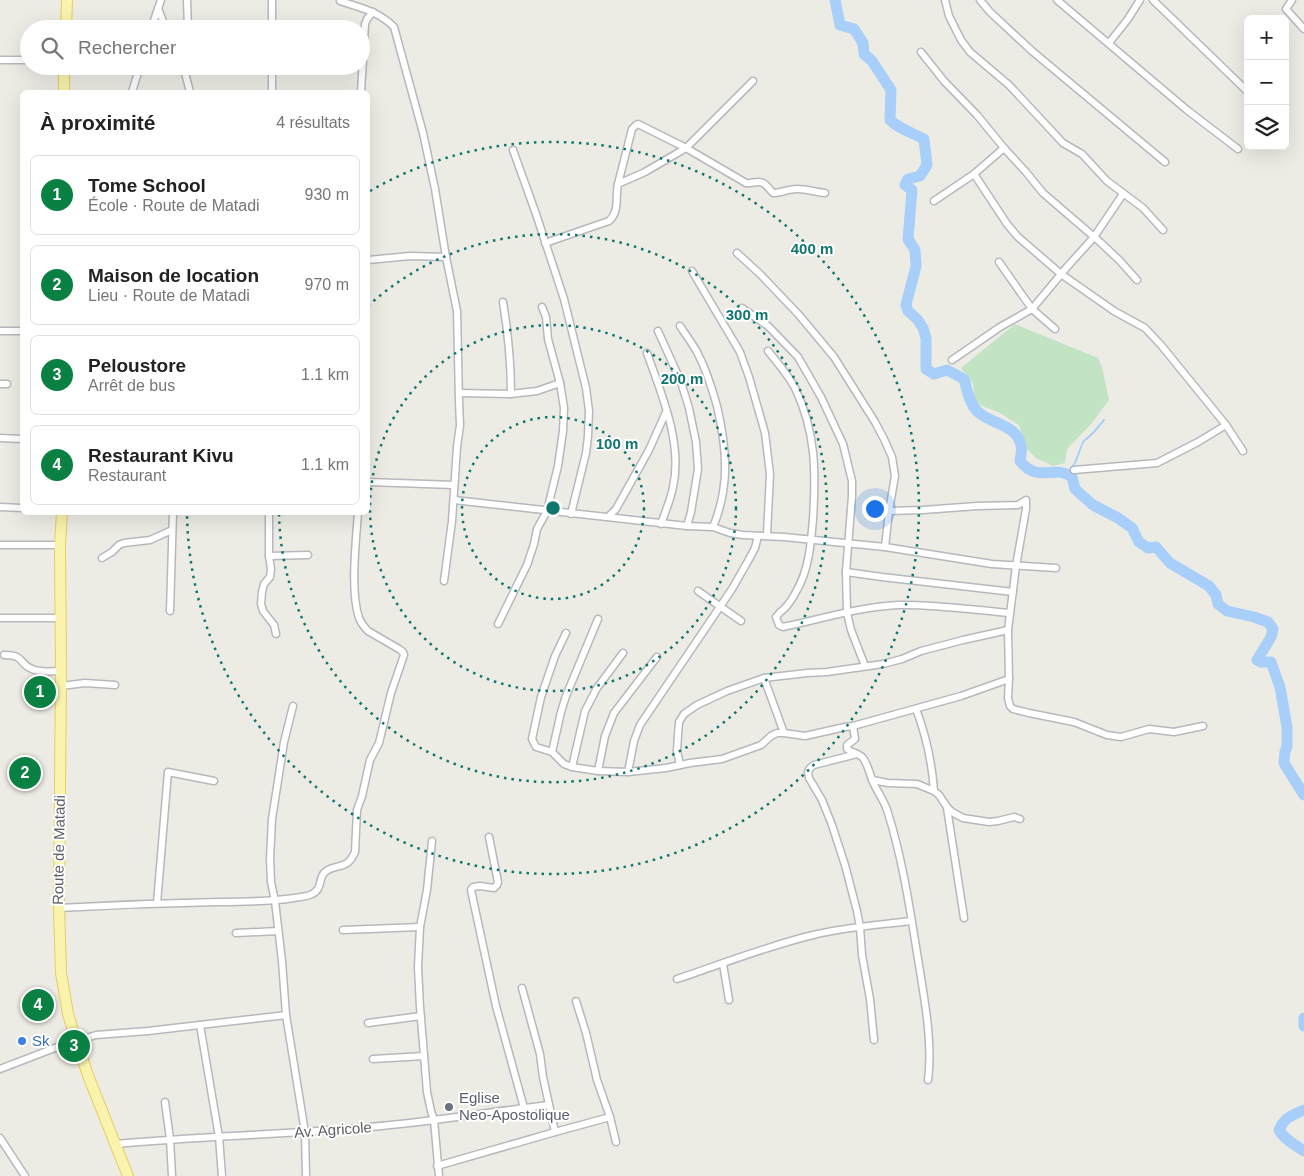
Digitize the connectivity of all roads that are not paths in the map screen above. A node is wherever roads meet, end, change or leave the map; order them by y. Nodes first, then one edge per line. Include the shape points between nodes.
1 (67, 0) edge
2 (161, 0) edge
3 (187, 0) edge
4 (272, 0) edge
5 (945, 0) edge
6 (980, 0) edge
7 (1057, 0) edge
8 (1140, 0) edge
9 (1153, 0) edge
10 (1292, 0) edge
11 (340, 1) dead end
12 (158, 8) junction
13 (373, 12) junction
14 (66, 20) edge
15 (154, 20) edge
16 (163, 20) edge
17 (188, 20) edge
18 (272, 20) edge
19 (367, 20) edge
20 (1304, 29) edge
21 (1109, 43) junction
22 (922, 52) dead end
23 (0, 60) edge
24 (20, 60) edge
25 (64, 75) edge
26 (137, 75) edge
27 (185, 75) edge
28 (272, 75) edge
29 (362, 75) edge
30 (753, 80) dead end
31 (1244, 88) edge
32 (64, 90) edge
33 (133, 90) edge
34 (189, 90) edge
35 (272, 90) edge
36 (361, 90) edge
37 (686, 148) junction
38 (1004, 148) junction
39 (1238, 149) dead end
40 (513, 150) dead end
41 (1166, 162) dead end
42 (974, 174) junction
43 (618, 184) junction
44 (825, 193) dead end
45 (1124, 194) junction
46 (934, 201) dead end
47 (1163, 230) dead end
48 (1094, 237) junction
49 (545, 243) junction
50 (737, 254) dead end
51 (446, 257) junction
52 (370, 260) edge
53 (999, 262) dead end
54 (692, 271) dead end
55 (1061, 274) junction
56 (1137, 280) dead end
57 (503, 302) dead end
58 (542, 307) dead end
59 (742, 308) dead end
60 (1032, 309) junction
61 (680, 326) dead end
62 (1055, 329) dead end
63 (0, 331) edge
64 (20, 331) edge
65 (658, 331) dead end
66 (768, 351) dead end
67 (647, 352) dead end
68 (952, 360) dead end
69 (560, 383) junction
70 (459, 393) junction
71 (511, 394) junction
72 (666, 411) junction
73 (1226, 425) junction
74 (0, 438) edge
75 (20, 439) edge
76 (1243, 451) dead end
77 (1074, 470) dead end
78 (370, 482) edge
79 (454, 484) junction
80 (454, 500) junction
81 (0, 507) edge
82 (20, 508) edge
83 (547, 511) junction
84 (889, 511) junction
85 (571, 514) junction
86 (62, 515) edge
87 (173, 515) edge
88 (269, 515) edge
89 (358, 515) edge
90 (608, 517) junction
91 (661, 524) junction
92 (687, 526) junction
93 (712, 527) junction
94 (172, 530) junction
95 (758, 536) junction
96 (767, 536) junction
97 (811, 540) junction
98 (848, 543) junction
99 (0, 545) edge
100 (60, 545) junction
101 (885, 547) junction
102 (308, 555) dead end
103 (269, 556) junction
104 (102, 558) dead end
105 (1016, 566) junction
106 (1056, 568) dead end
107 (846, 572) junction
108 (444, 580) dead end
109 (698, 591) dead end
110 (1012, 592) junction
111 (720, 607) junction
112 (170, 611) dead end
113 (847, 613) junction
114 (1010, 613) junction
115 (0, 618) edge
116 (61, 618) junction
117 (598, 619) dead end
118 (741, 621) dead end
119 (498, 624) dead end
120 (1008, 630) junction
121 (566, 633) dead end
122 (276, 634) dead end
123 (624, 653) dead end
124 (4, 655) dead end
125 (656, 656) dead end
126 (865, 666) junction
127 (61, 671) junction
128 (764, 678) junction
129 (1009, 679) junction
130 (115, 685) dead end
131 (61, 686) junction
132 (293, 706) dead end
133 (916, 709) junction
134 (853, 726) junction
135 (1203, 726) dead end
136 (784, 732) junction
137 (552, 752) junction
138 (857, 754) junction
139 (680, 765) junction
140 (572, 767) junction
141 (598, 771) junction
142 (628, 772) junction
143 (872, 780) junction
144 (214, 781) dead end
145 (934, 791) junction
146 (947, 807) junction
147 (1020, 819) dead end
148 (488, 837) dead end
149 (432, 841) dead end
150 (275, 901) junction
151 (157, 903) junction
152 (58, 908) junction
153 (964, 918) dead end
154 (912, 921) junction
155 (420, 927) junction
156 (860, 927) junction
157 (343, 930) dead end
158 (278, 931) junction
159 (236, 933) dead end
160 (723, 964) junction
161 (677, 979) dead end
162 (522, 988) dead end
163 (729, 1000) dead end
164 (576, 1001) dead end
165 (286, 1015) junction
166 (421, 1016) junction
167 (368, 1023) dead end
168 (200, 1025) junction
169 (76, 1040) junction
170 (874, 1040) dead end
171 (424, 1056) junction
172 (374, 1060) dead end
173 (0, 1069) edge
174 (928, 1080) dead end
175 (165, 1102) dead end
176 (549, 1105) junction
177 (524, 1108) junction
178 (610, 1117) junction
179 (434, 1120) junction
180 (305, 1132) junction
181 (555, 1132) junction
182 (219, 1137) junction
183 (0, 1138) edge
184 (170, 1139) junction
185 (616, 1142) dead end
186 (116, 1144) junction
187 (437, 1166) junction
188 (25, 1176) edge
189 (128, 1176) edge
190 (172, 1176) edge
191 (222, 1176) edge
192 (306, 1176) edge
193 (439, 1176) edge

1 - 14 main road
2 - 12 street
3 - 17 street
4 - 18 street
5 - 45 street via 952,22 970,52 1009,85 1063,143 1082,154
6 - 41 street via 1032,50
7 - 21 street
8 - 21 street
9 - 31 street
10 - 20 street via 1286,9
11 - 13 street
12 - 15 street
12 - 16 street
13 - 19 street
13 - 51 street via 394,27 423,133
21 - 39 street
22 - 38 street
23 - 24 street
25 - 32 main road
26 - 33 street
27 - 34 street
28 - 35 street
29 - 36 street
30 - 37 street
37 - 43 street
37 - 43 street via 636,125 632,129
37 - 44 street via 746,183 764,184 773,193 797,189
38 - 42 street
38 - 48 street via 1043,193
40 - 49 street
42 - 46 street
42 - 55 street via 1006,224
43 - 49 street via 616,209 609,221
45 - 47 street via 1143,208
45 - 48 street
48 - 55 street
48 - 56 street
49 - 85 street via 577,348 589,411 586,452
50 - 84 street via 761,275 834,357 875,422 892,457 895,476
51 - 52 street
51 - 70 street via 457,311
53 - 60 street
54 - 96 street via 740,352 760,415 770,474
55 - 60 street
55 - 73 street via 1114,312 1145,328
57 - 71 street
58 - 69 street
59 - 98 street via 768,326 798,358 843,444 852,481
60 - 62 street
60 - 68 street
61 - 93 street via 697,352 707,377 724,440 725,478 720,511
63 - 64 street
65 - 92 street via 681,382 696,442 698,469
66 - 97 street via 795,388 809,426 815,474
67 - 72 street
69 - 71 street via 537,391
69 - 83 street via 563,431
70 - 71 street
70 - 79 street via 460,425
72 - 90 street via 649,450 616,509
72 - 91 street via 675,452 675,473
73 - 76 street
73 - 77 street via 1157,463
74 - 75 street
78 - 79 street
79 - 80 street
80 - 83 street
80 - 108 street
81 - 82 street
83 - 85 street
83 - 119 street via 537,529 527,565
84 - 101 street
84 - 105 street via 1018,505 1026,500
85 - 90 street
86 - 100 main road, Route de Matadi
87 - 94 street
88 - 103 street
89 - 150 street via 354,585 359,619 368,631 404,655 379,743 370,760 358,810 353,857 323,874 319,888 310,895
90 - 91 street
91 - 92 street
92 - 93 street
93 - 95 street
94 - 104 street via 150,540 124,543
94 - 112 street
95 - 96 street
95 - 111 street via 748,562
96 - 97 street
97 - 98 street
97 - 113 street via 802,579 786,607 776,617 777,621 784,626
98 - 101 street
98 - 107 street
99 - 100 street
100 - 116 main road, Route de Matadi
101 - 105 street
102 - 103 street
103 - 122 street via 270,577 264,584 261,604
105 - 106 street
105 - 110 street
107 - 110 street
107 - 113 street
109 - 111 street
110 - 114 street
111 - 118 street
111 - 142 street via 640,725
113 - 114 street via 906,605
113 - 126 street
114 - 120 street
115 - 116 street
116 - 127 main road, Route de Matadi
117 - 137 street via 566,696
120 - 126 street
120 - 129 street
121 - 137 street via 541,697 532,739 536,748
123 - 140 street via 597,688 585,711
124 - 127 street via 21,658 33,670
125 - 141 street via 614,714 605,736
126 - 128 street
127 - 131 main road, Route de Matadi
128 - 136 street
128 - 139 street via 727,691 684,714 678,735
129 - 133 street
129 - 135 street via 1008,698 1013,709 1074,722 1107,735 1121,737 1149,728 1174,732
130 - 131 street via 86,683
131 - 152 main road, Route de Matadi
132 - 150 street via 272,820 270,859
133 - 134 street
133 - 145 street via 924,729
134 - 136 street via 805,736
134 - 138 street via 855,739 847,749
136 - 139 street via 771,736 761,745 722,759
137 - 140 street
138 - 143 street via 864,760
138 - 156 street via 814,765 808,772 832,825
139 - 142 street
140 - 141 street
141 - 142 street
143 - 145 street via 917,784
143 - 154 street via 888,812
144 - 151 street via 168,772
145 - 146 street
146 - 147 street via 963,818 981,821
146 - 153 street
148 - 177 street via 498,882 494,888 480,886 471,890 496,1006
149 - 155 street
150 - 151 street
150 - 158 street
151 - 152 street
152 - 169 main road, Route de Matadi via 61,973
154 - 156 street
154 - 174 street via 930,1050
155 - 157 street
155 - 166 street
156 - 160 street via 813,935
156 - 170 street
158 - 159 street
158 - 165 street
160 - 161 street
160 - 163 street
162 - 176 street via 540,1054
164 - 178 street via 602,1099
165 - 168 street
165 - 180 street
166 - 167 street
166 - 171 street
168 - 169 street via 96,1035
168 - 182 street
169 - 173 street
169 - 186 main road, Route de Matadi
171 - 172 street
171 - 179 street via 427,1092
175 - 184 street
176 - 177 street, Av. Agricole
176 - 181 street
177 - 179 street, Av. Agricole
178 - 181 street
178 - 185 street
179 - 180 street, Av. Agricole
179 - 187 street
180 - 182 street, Av. Agricole
180 - 192 street
181 - 187 street
182 - 184 street, Av. Agricole
182 - 191 street
183 - 188 street
184 - 186 street, Av. Agricole
184 - 190 street
186 - 189 main road, Route de Matadi
187 - 193 street

